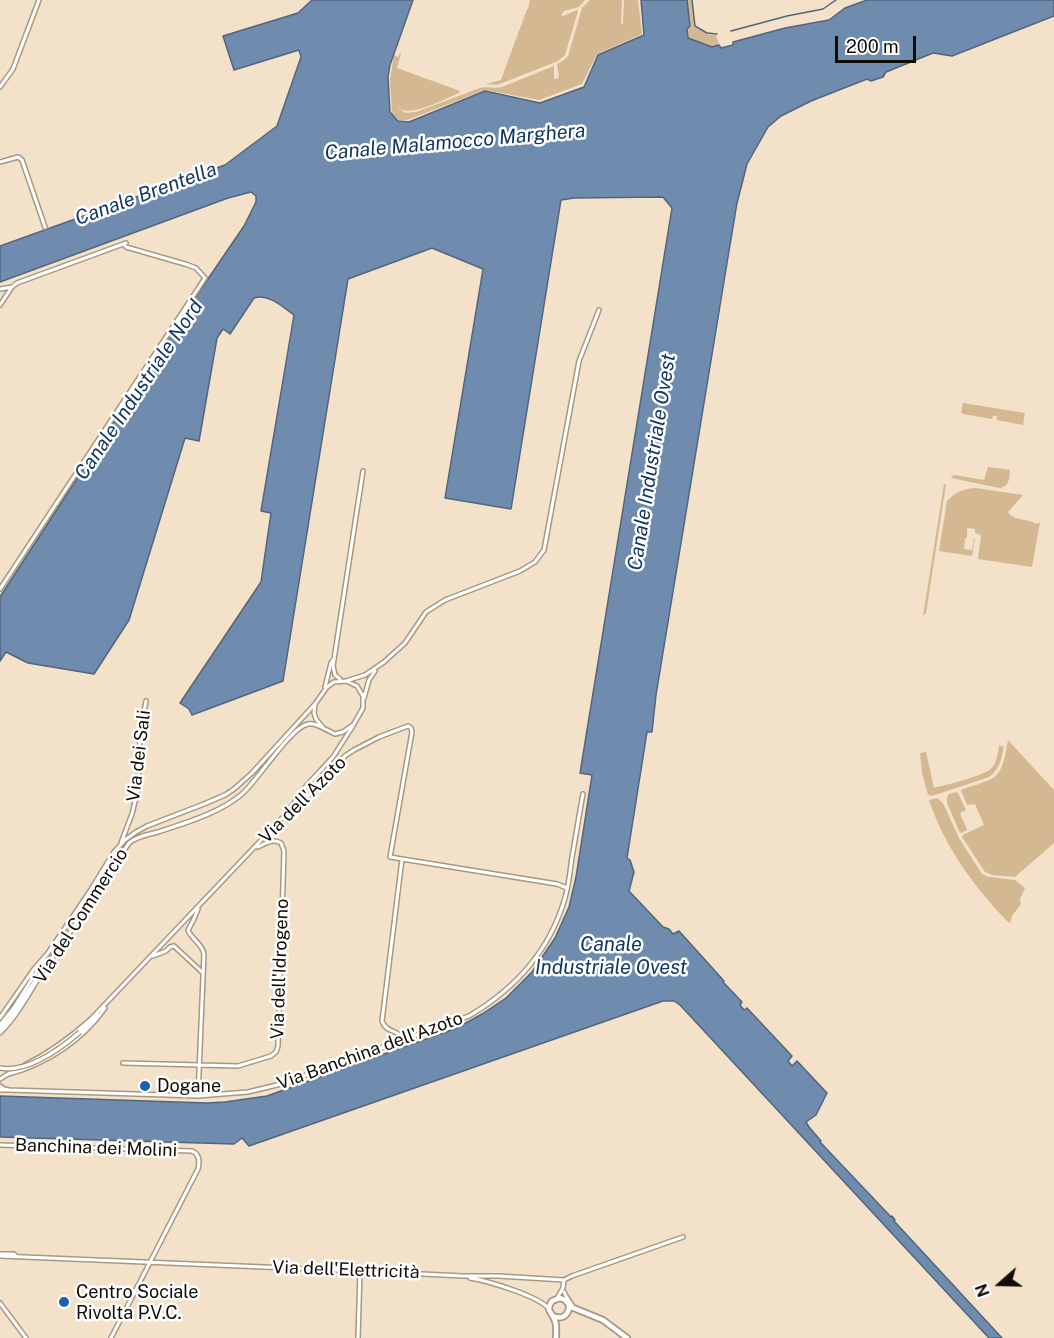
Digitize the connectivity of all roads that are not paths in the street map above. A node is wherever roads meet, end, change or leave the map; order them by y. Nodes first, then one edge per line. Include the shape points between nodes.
1 (39, 0) edge
2 (0, 87) edge
3 (0, 162) edge
4 (45, 226) dead end
5 (12, 287) junction
6 (0, 289) edge
7 (0, 305) edge
8 (599, 310) dead end
9 (363, 471) dead end
10 (0, 589) edge
11 (334, 657) junction
12 (377, 668) junction
13 (345, 681) junction
14 (324, 691) junction
15 (364, 699) junction
16 (146, 701) dead end
17 (315, 704) junction
18 (353, 725) junction
19 (321, 727) junction
20 (583, 794) dead end
21 (285, 815) junction
22 (121, 844) junction
23 (255, 848) junction
24 (402, 859) junction
25 (567, 888) junction
26 (198, 907) junction
27 (48, 953) junction
28 (53, 956) junction
29 (152, 956) junction
30 (203, 973) junction
31 (28, 988) junction
32 (111, 1000) junction
33 (0, 1018) edge
34 (0, 1025) edge
35 (0, 1031) edge
36 (405, 1040) junction
37 (123, 1063) dead end
38 (200, 1065) junction
39 (0, 1068) edge
40 (0, 1079) edge
41 (0, 1088) edge
42 (198, 1096) junction
43 (0, 1145) edge
44 (683, 1237) dead end
45 (0, 1255) edge
46 (150, 1263) junction
47 (360, 1271) junction
48 (463, 1276) junction
49 (564, 1281) junction
50 (564, 1290) junction
51 (554, 1299) junction
52 (538, 1301) junction
53 (0, 1303) edge
54 (567, 1303) junction
55 (549, 1309) junction
56 (575, 1309) junction
57 (584, 1313) junction
58 (553, 1316) junction
59 (564, 1316) junction
60 (20, 1330) junction
61 (556, 1330) junction
62 (20, 1338) edge
63 (26, 1338) edge
64 (111, 1338) edge
65 (358, 1338) edge
66 (556, 1338) edge
67 (627, 1338) edge

1 - 2 street via 14,69
3 - 4 street via 15,157 22,160
5 - 6 street
5 - 7 street
5 - 10 street via 125,244 196,268 205,278
8 - 12 street via 579,360 544,549 535,562 520,571 445,600 426,612 405,643
9 - 11 street
11 - 13 street via 334,674
11 - 14 street
12 - 13 street
12 - 15 street
13 - 14 street via 334,682
13 - 15 street via 359,689
14 - 17 street
15 - 18 street
16 - 22 street, Via dei Sali via 138,789
17 - 19 street via 315,716
17 - 22 street, Via del Commercio via 234,789 147,825
18 - 19 street via 338,734
18 - 21 street via 333,757
19 - 28 street, Via del Commercio via 307,724 292,734 253,783 230,802 211,813 138,837 127,846
20 - 25 street, Via Banchina dell'Azoto
21 - 23 street, Via dell'Azoto
21 - 24 street, Via dell'Azoto via 345,756 379,737 410,727 390,857
22 - 27 street, Via del Commercio
23 - 26 street, Via dell'Azoto
23 - 38 street, Via dell'Idrogeno via 277,841 284,853 277,1049 271,1056 242,1066
24 - 25 street
24 - 36 street via 382,1021 386,1029
25 - 36 street, Via Banchina dell'Azoto via 551,933 513,984 469,1016
26 - 29 street, Via dell'Azoto
26 - 30 street via 188,930 203,949
27 - 31 street
27 - 33 street, Via del Commercio
28 - 31 street
28 - 35 street, Via del Commercio via 16,1014
29 - 30 street via 174,946
29 - 32 street, Via dell'Azoto
30 - 38 street
31 - 34 street
31 - 35 street
32 - 39 street, Via dell'Azoto, bridge via 80,1032 54,1051 27,1066
32 - 40 street, Via dell'Azoto via 64,1042
36 - 42 street, Via Banchina dell'Azoto via 263,1089
37 - 38 street
38 - 42 street
41 - 42 street, Via Banchina dell'Azoto
43 - 46 street, Banchina dei Molini via 193,1151 198,1157 198,1169
44 - 49 street, Via dell'Elettricità
45 - 46 street, Via dell'Elettricità
46 - 47 street, Via dell'Elettricità
46 - 64 street
47 - 48 street, Via dell'Elettricità
47 - 65 street
48 - 49 street, Via dell'Elettricità
48 - 52 street
49 - 50 street
50 - 51 street
50 - 54 street
50 - 56 street
51 - 52 street
51 - 54 main road
51 - 55 main road
52 - 55 street
53 - 60 street
54 - 56 main road
54 - 59 main road
55 - 58 main road
56 - 57 main road
57 - 59 main road
57 - 67 main road via 603,1320
58 - 59 main road
58 - 61 main road
59 - 61 main road
60 - 62 street
60 - 63 street
61 - 66 main road

